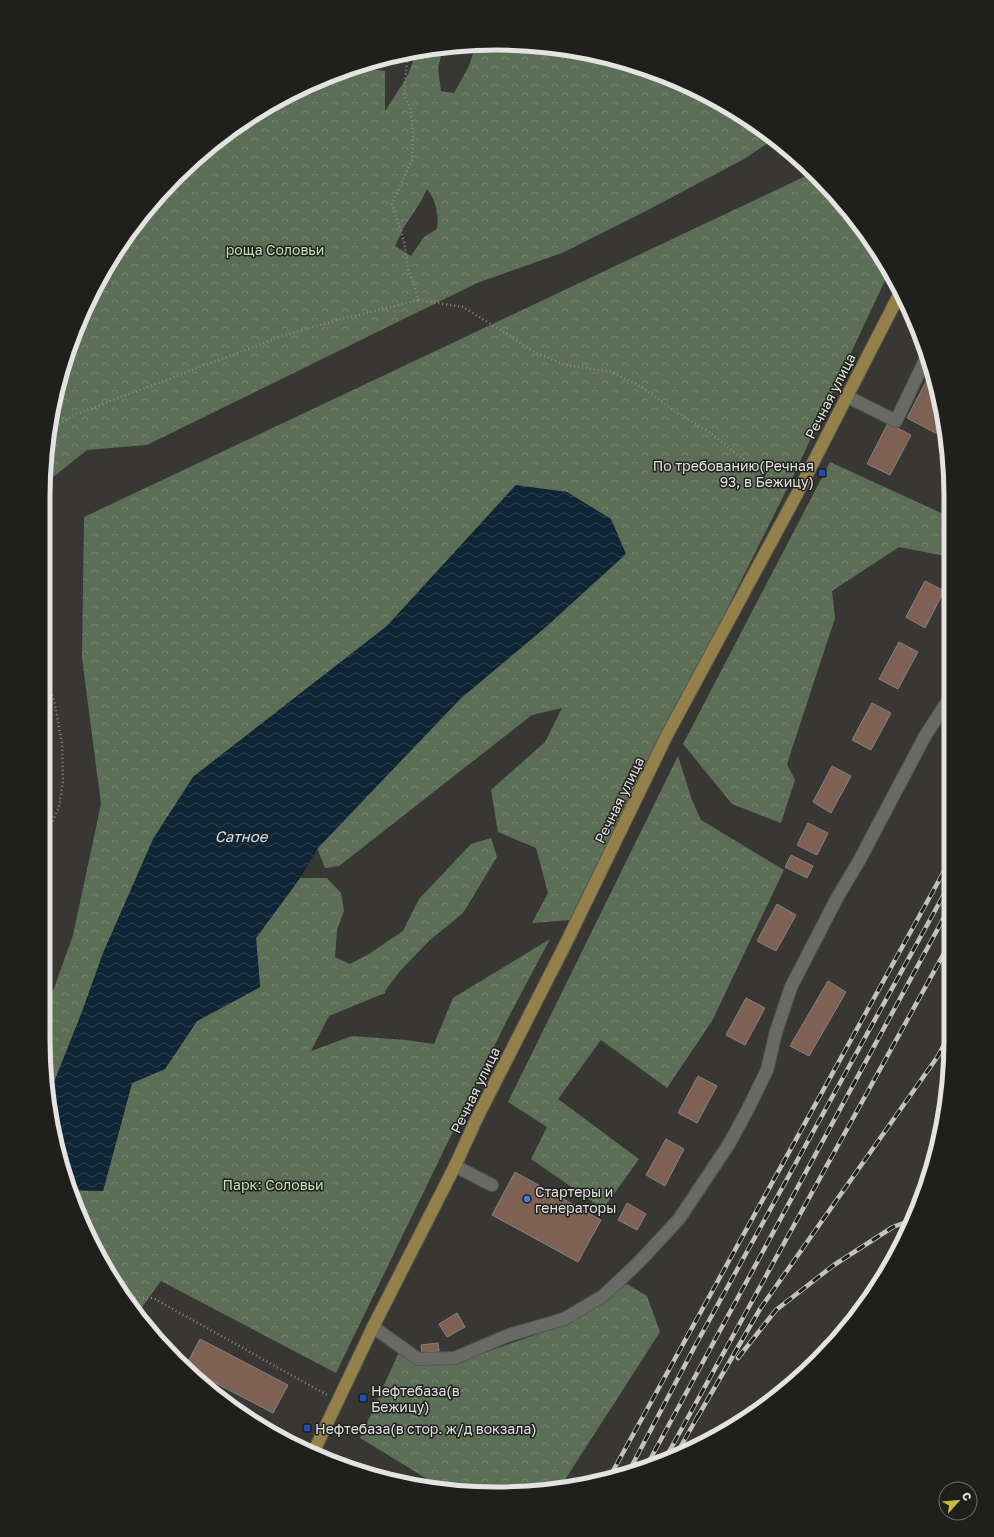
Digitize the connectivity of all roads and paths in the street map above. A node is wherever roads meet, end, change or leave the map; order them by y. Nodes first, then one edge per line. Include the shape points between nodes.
1 (409, 59) edge
2 (897, 298) edge
3 (419, 300) junction
4 (923, 362) edge
5 (846, 396) junction
6 (56, 426) edge
7 (797, 494) junction
8 (50, 691) edge
9 (944, 707) edge
10 (50, 828) edge
11 (455, 1166) junction
12 (492, 1185) dead end
13 (131, 1297) edge
14 (372, 1327) junction
15 (338, 1401) junction
16 (316, 1449) edge

1 - 3 path via 404,95 410,107 413,133 412,160 392,204 404,241 408,269
2 - 5 main road, Речная улица
3 - 6 path via 282,336 74,415
3 - 7 path via 463,307 528,349 565,365 611,372 642,387
4 - 5 lane via 896,421
5 - 7 main road, Речная улица
7 - 11 main road, Речная улица via 667,735
8 - 10 path via 62,743 63,781 59,808
9 - 14 lane via 925,736 791,987 767,1070 748,1109 680,1219 603,1296 564,1319 509,1335 455,1358 418,1359
11 - 12 lane
11 - 14 main road, Речная улица
13 - 15 path via 153,1298
14 - 15 main road, Речная улица
15 - 16 main road, Речная улица

